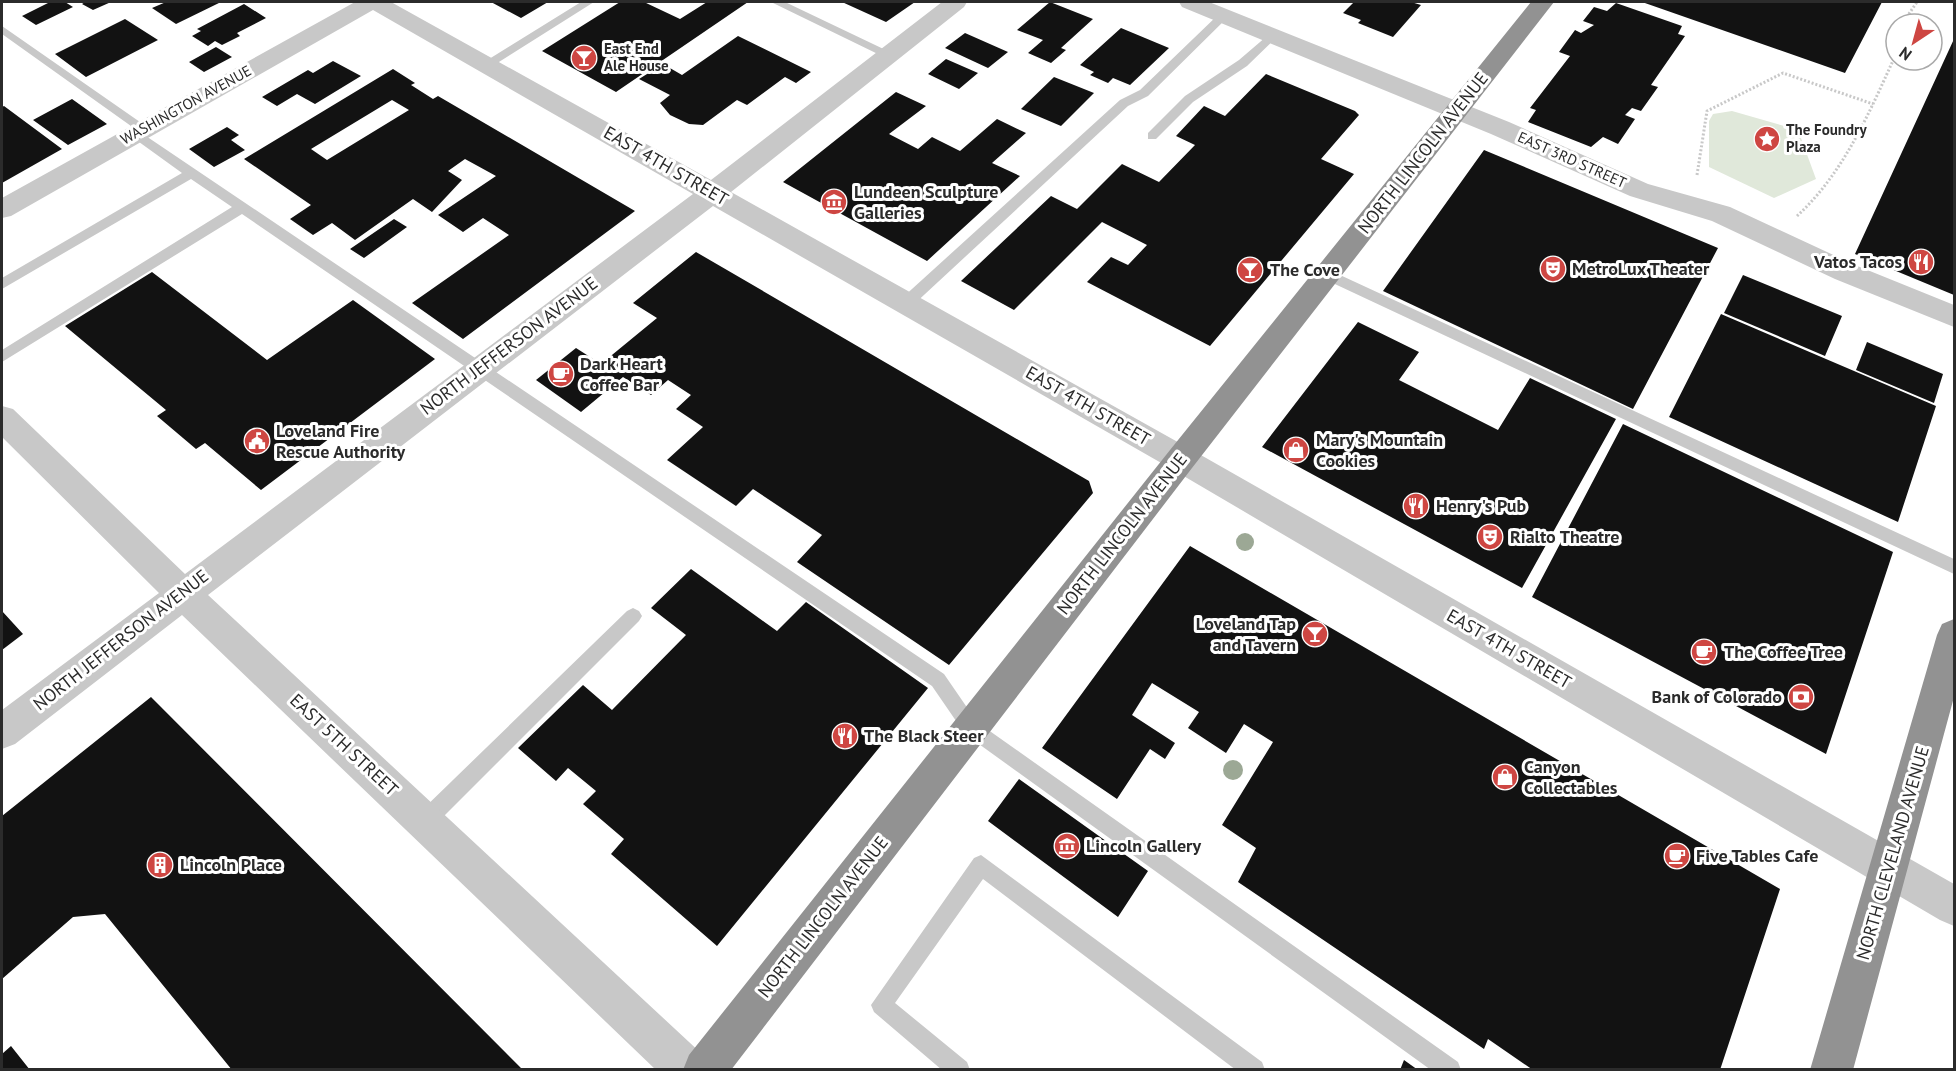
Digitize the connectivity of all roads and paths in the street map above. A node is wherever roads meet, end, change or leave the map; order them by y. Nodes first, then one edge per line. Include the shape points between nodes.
1 (373, 2) edge
2 (588, 2) edge
3 (777, 2) edge
4 (956, 2) edge
5 (1190, 2) edge
6 (1543, 2) edge
7 (1224, 15) junction
8 (2, 29) edge
9 (1273, 35) junction
10 (888, 54) junction
11 (487, 64) junction
12 (1888, 72) edge
13 (1873, 104) junction
14 (1457, 110) junction
15 (139, 132) junction
16 (1152, 136) dead end
17 (191, 173) junction
18 (712, 193) junction
19 (1692, 205) junction
20 (2, 208) edge
21 (241, 208) junction
22 (1771, 235) junction
23 (1327, 274) junction
24 (2, 284) edge
25 (906, 303) junction
26 (1954, 316) edge
27 (2, 357) edge
28 (479, 369) junction
29 (2, 418) edge
30 (1180, 459) junction
31 (1954, 567) edge
32 (182, 593) junction
33 (633, 616) dead end
34 (1954, 635) edge
35 (971, 728) junction
36 (2, 732) edge
37 (425, 821) junction
38 (1889, 868) junction
39 (1954, 906) edge
40 (688, 1070) edge
41 (704, 1070) edge
42 (959, 1070) edge
43 (1254, 1070) edge
44 (1450, 1070) edge
45 (1832, 1070) edge

1 - 11 street, EAST 4TH STREET
1 - 15 street, WASHINGTON AVENUE
2 - 11 lane
3 - 10 lane
4 - 10 street, NORTH JEFFERSON AVENUE
5 - 7 street, EAST 3RD STREET
6 - 14 highway, NORTH LINCOLN AVENUE
7 - 9 street, EAST 3RD STREET
7 - 25 lane via 1144,93 1124,103
8 - 15 lane
9 - 14 street, EAST 3RD STREET
9 - 16 lane via 1243,63 1188,99
10 - 18 street, NORTH JEFFERSON AVENUE
11 - 18 street, EAST 4TH STREET
12 - 13 path
13 - 19 path via 1783,73 1707,111
13 - 22 path via 1813,204
14 - 19 street, EAST 3RD STREET via 1639,190
14 - 23 highway, NORTH LINCOLN AVENUE
15 - 17 lane
15 - 20 street, WASHINGTON AVENUE
17 - 21 lane
17 - 24 lane
18 - 25 street, EAST 4TH STREET
18 - 28 street, NORTH JEFFERSON AVENUE
19 - 22 street, EAST 3RD STREET
21 - 27 lane
21 - 28 lane
22 - 26 street, EAST 3RD STREET via 1845,272
23 - 30 highway, NORTH LINCOLN AVENUE
23 - 31 lane
25 - 30 street, EAST 4TH STREET
28 - 32 street, NORTH JEFFERSON AVENUE
28 - 35 lane via 938,680
29 - 32 street, EAST 5TH STREET
30 - 35 highway, NORTH LINCOLN AVENUE
30 - 38 street, EAST 4TH STREET
32 - 36 street, NORTH JEFFERSON AVENUE
32 - 37 street, EAST 5TH STREET
33 - 37 lane
34 - 38 highway, NORTH CLEVELAND AVENUE
35 - 41 highway, NORTH LINCOLN AVENUE
35 - 44 lane
37 - 40 street, EAST 5TH STREET
38 - 39 street, EAST 4TH STREET
38 - 45 highway, NORTH CLEVELAND AVENUE
42 - 43 lane via 881,1005 981,865

